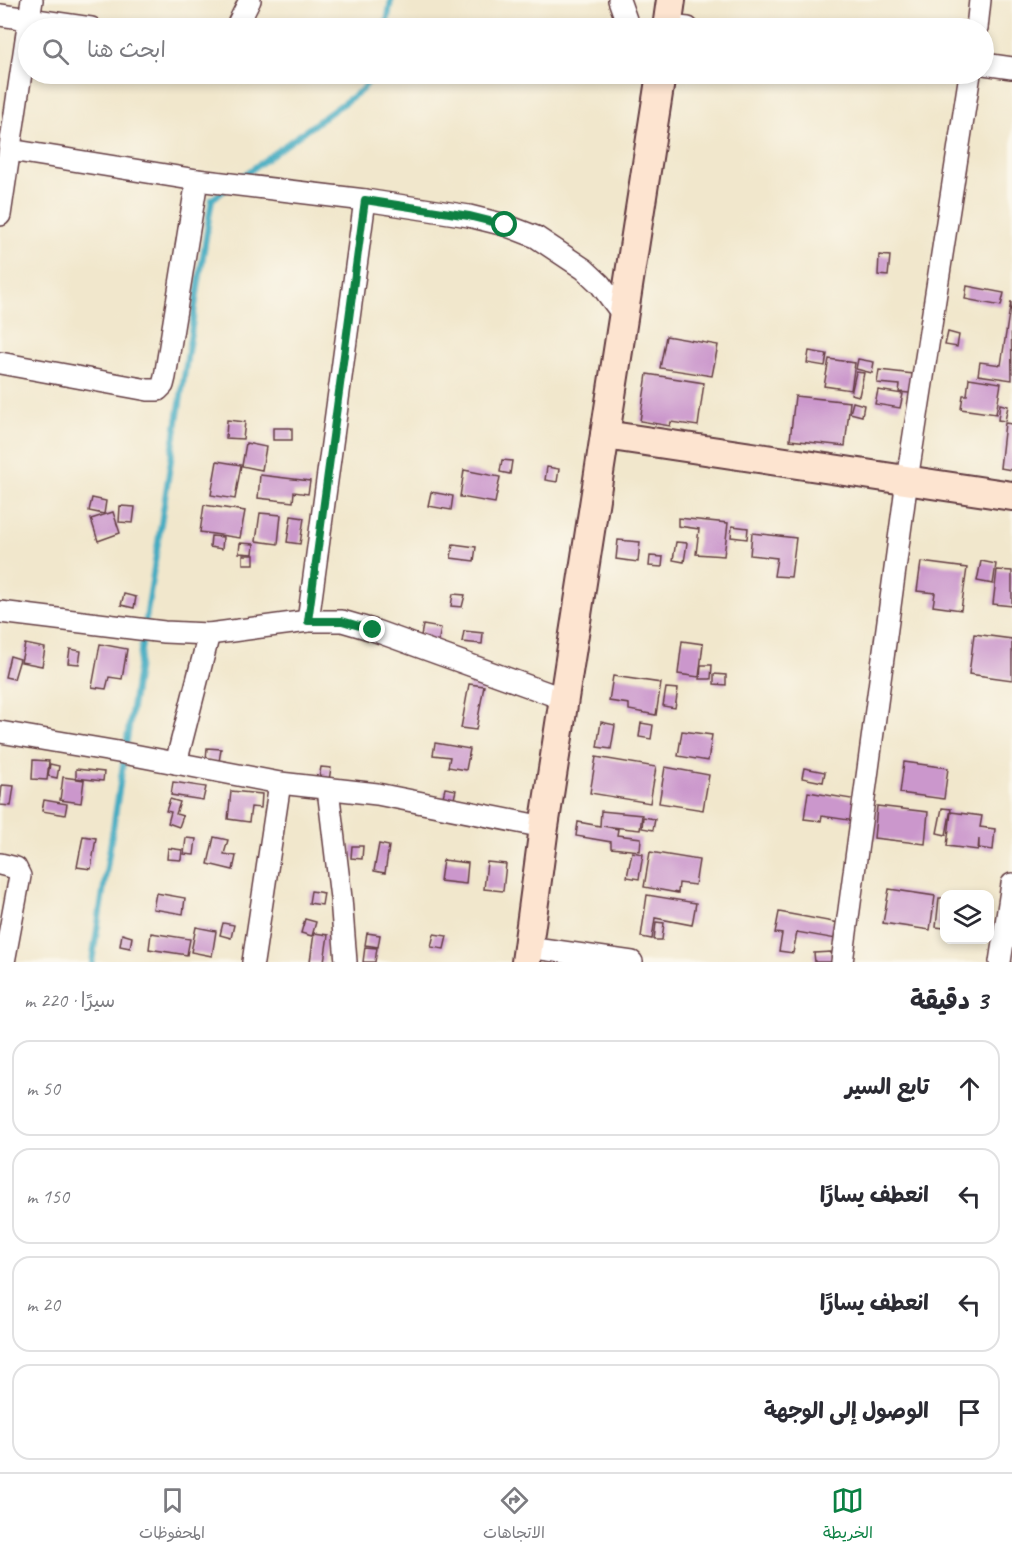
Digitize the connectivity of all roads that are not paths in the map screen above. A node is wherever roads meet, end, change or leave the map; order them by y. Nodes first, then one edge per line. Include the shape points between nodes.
1 (250, 0) edge
2 (619, 0) edge
3 (980, 0) edge
4 (30, 10) edge
5 (0, 15) edge
6 (57, 18) edge
7 (241, 18) edge
8 (625, 18) edge
9 (978, 18) edge
10 (18, 59) edge
11 (994, 65) edge
12 (1012, 68) edge
13 (968, 84) edge
14 (659, 87) edge
15 (9, 95) edge
16 (10, 150) junction
17 (197, 180) junction
18 (365, 200) junction
19 (0, 215) edge
20 (624, 316) junction
21 (0, 363) edge
22 (605, 435) junction
23 (907, 480) junction
24 (1012, 496) edge
25 (0, 612) edge
26 (308, 621) junction
27 (209, 634) junction
28 (564, 699) junction
29 (0, 732) edge
30 (176, 764) junction
31 (280, 783) junction
32 (328, 789) junction
33 (544, 827) junction
34 (0, 864) edge
35 (1012, 884) edge
36 (527, 955) edge
37 (4, 962) edge
38 (253, 962) edge
39 (346, 962) edge
40 (632, 962) edge
41 (842, 962) edge
42 (1000, 962) edge

1 - 7 street
2 - 8 street
3 - 9 street
4 - 5 street
4 - 6 street
10 - 15 street
11 - 12 street
13 - 23 street
14 - 20 street
15 - 16 street
16 - 17 street
16 - 19 street
17 - 18 street
17 - 21 street via 165,378 158,390
18 - 20 street via 469,216 536,237 584,269
18 - 26 street
20 - 22 street
22 - 23 street
22 - 28 street
23 - 24 street
23 - 41 street
25 - 27 street
26 - 27 street
26 - 28 street via 342,621 373,630
27 - 30 street
28 - 33 street
29 - 30 street
30 - 31 street
31 - 32 street
31 - 38 street
32 - 33 street via 377,794
32 - 39 street
33 - 36 street
34 - 37 street via 16,868 20,876
35 - 42 street
36 - 40 street

